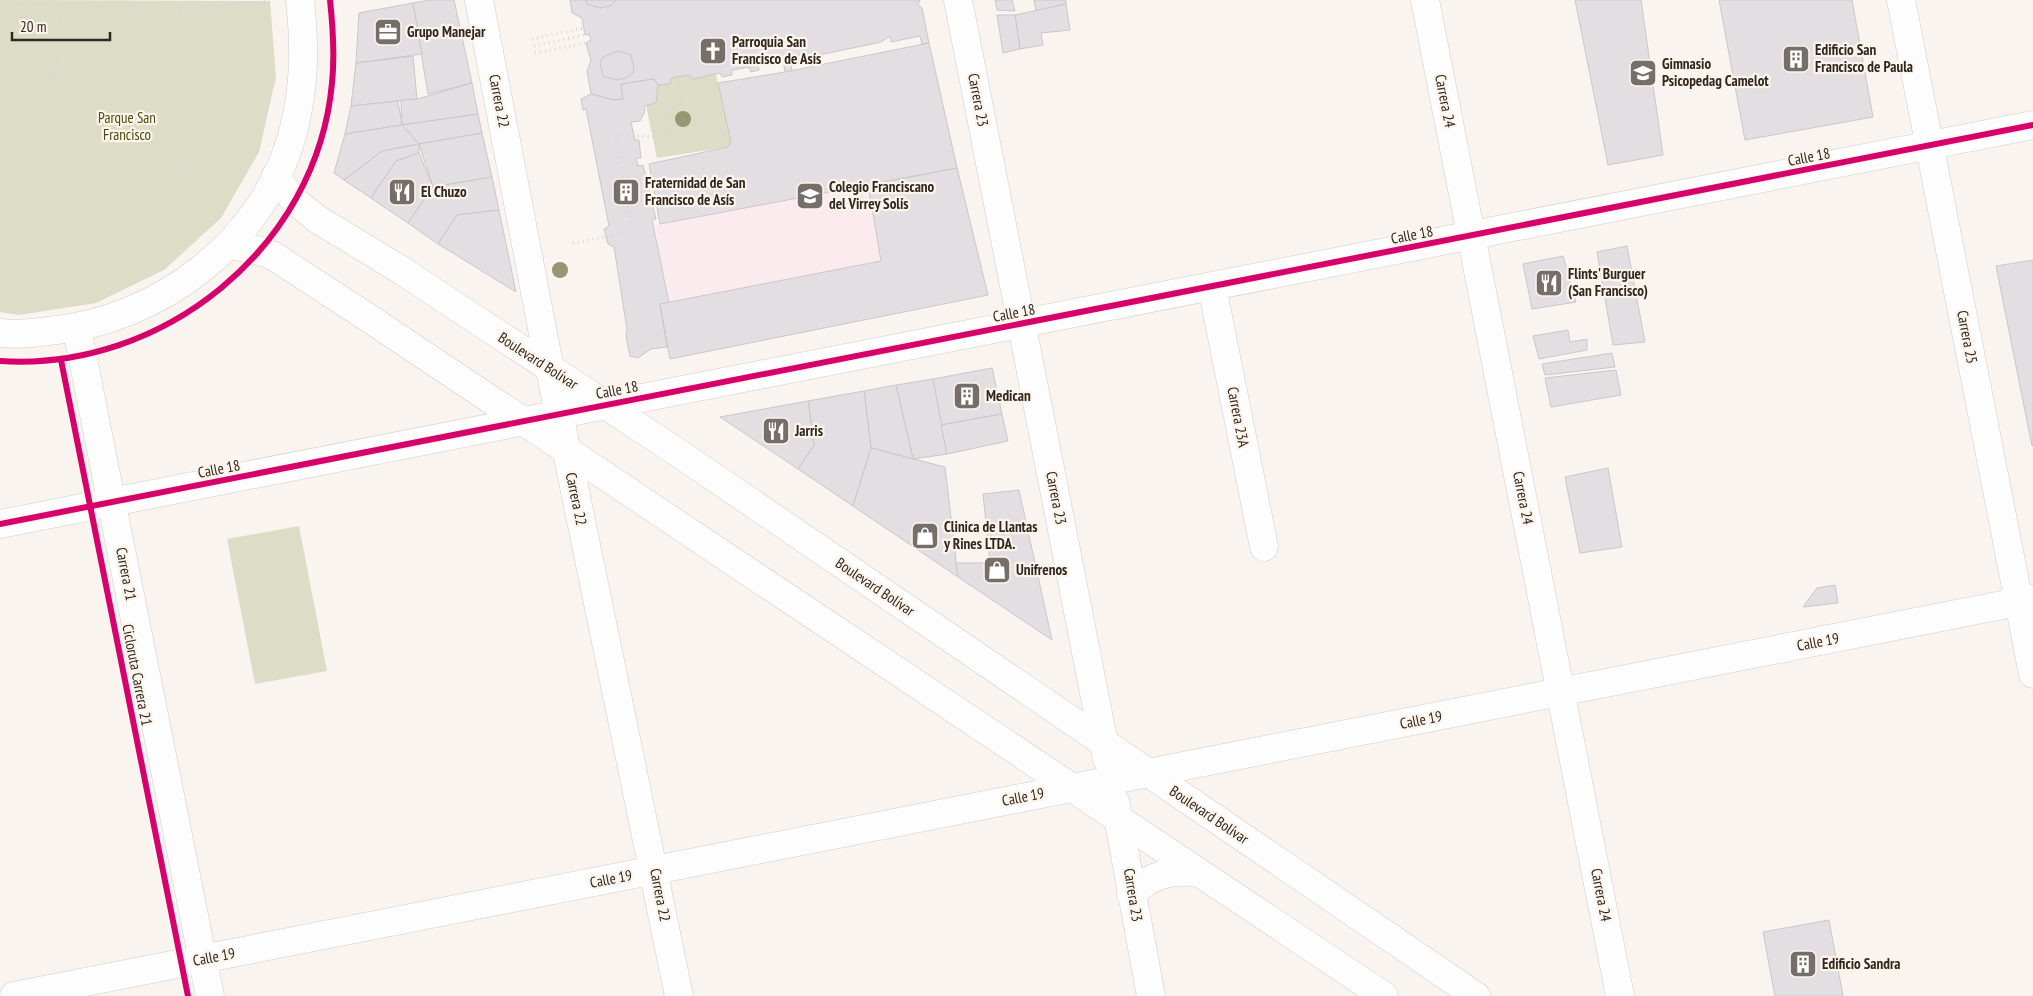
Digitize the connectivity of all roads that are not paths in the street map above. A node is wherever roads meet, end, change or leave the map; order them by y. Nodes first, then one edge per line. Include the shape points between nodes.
1 (300, 0) edge
2 (479, 0) edge
3 (958, 0) edge
4 (1425, 0) edge
5 (1901, 0) edge
6 (2033, 125) edge
7 (1930, 146) junction
8 (276, 177) junction
9 (1472, 236) junction
10 (228, 245) junction
11 (1212, 287) junction
12 (1022, 324) junction
13 (77, 329) junction
14 (0, 333) edge
15 (550, 370) junction
16 (606, 405) junction
17 (559, 415) junction
18 (524, 422) junction
19 (566, 449) junction
20 (112, 503) junction
21 (0, 524) edge
22 (1264, 547) dead end
23 (2026, 601) edge
24 (2033, 674) edge
25 (1562, 692) junction
26 (1104, 743) junction
27 (1149, 774) junction
28 (1111, 781) junction
29 (1073, 788) junction
30 (1119, 818) junction
31 (655, 870) junction
32 (1199, 873) junction
33 (1131, 894) junction
34 (203, 959) junction
35 (14, 996) edge
36 (210, 996) edge
37 (679, 996) edge
38 (1151, 996) edge
39 (1384, 996) edge
40 (1476, 996) edge
41 (1620, 996) edge

1 - 8 street via 305,43 302,89 293,134
2 - 15 street, Carrera 22
3 - 12 street, Carrera 23
4 - 9 street, Carrera 24
5 - 7 street, Carrera 25
6 - 7 street, Calle 18
7 - 9 street, Calle 18
7 - 23 street, Carrera 25
8 - 10 street
8 - 15 street, Boulevard Bolívar via 295,201 317,219 401,270
9 - 11 street, Calle 18
9 - 25 street, Carrera 24
10 - 13 street via 184,283 133,312
10 - 18 street via 272,255
11 - 12 street, Calle 18
11 - 22 street, Carrera 23A
12 - 16 street, Calle 18
12 - 26 street, Carrera 23
13 - 14 street via 15,335
13 - 20 street, Carrera 21
15 - 16 street, Boulevard Bolívar
15 - 17 street, Carrera 22
16 - 17 street, Calle 18
16 - 26 street, Boulevard Bolívar
17 - 18 street, Calle 18
17 - 19 street, Carrera 22
18 - 19 street
18 - 20 street, Calle 18
19 - 29 street
19 - 31 street, Carrera 22
20 - 21 street, Calle 18
20 - 34 street, Carrera 21
23 - 24 street, Carrera 25
23 - 25 street, Calle 19
25 - 27 street, Calle 19
25 - 41 street, Carrera 24
26 - 27 street, Boulevard Bolívar
26 - 28 street, Carrera 23
27 - 28 street, Calle 19
27 - 40 street, Boulevard Bolívar
28 - 29 street, Calle 19
28 - 30 street, Carrera 23
29 - 30 street
29 - 31 street, Calle 19
30 - 32 street
30 - 33 street, Carrera 23
31 - 34 street, Calle 19
31 - 37 street, Carrera 22
32 - 33 street via 1160,874
32 - 39 street
33 - 38 street, Carrera 23
34 - 35 street, Calle 19
34 - 36 street, Carrera 21

